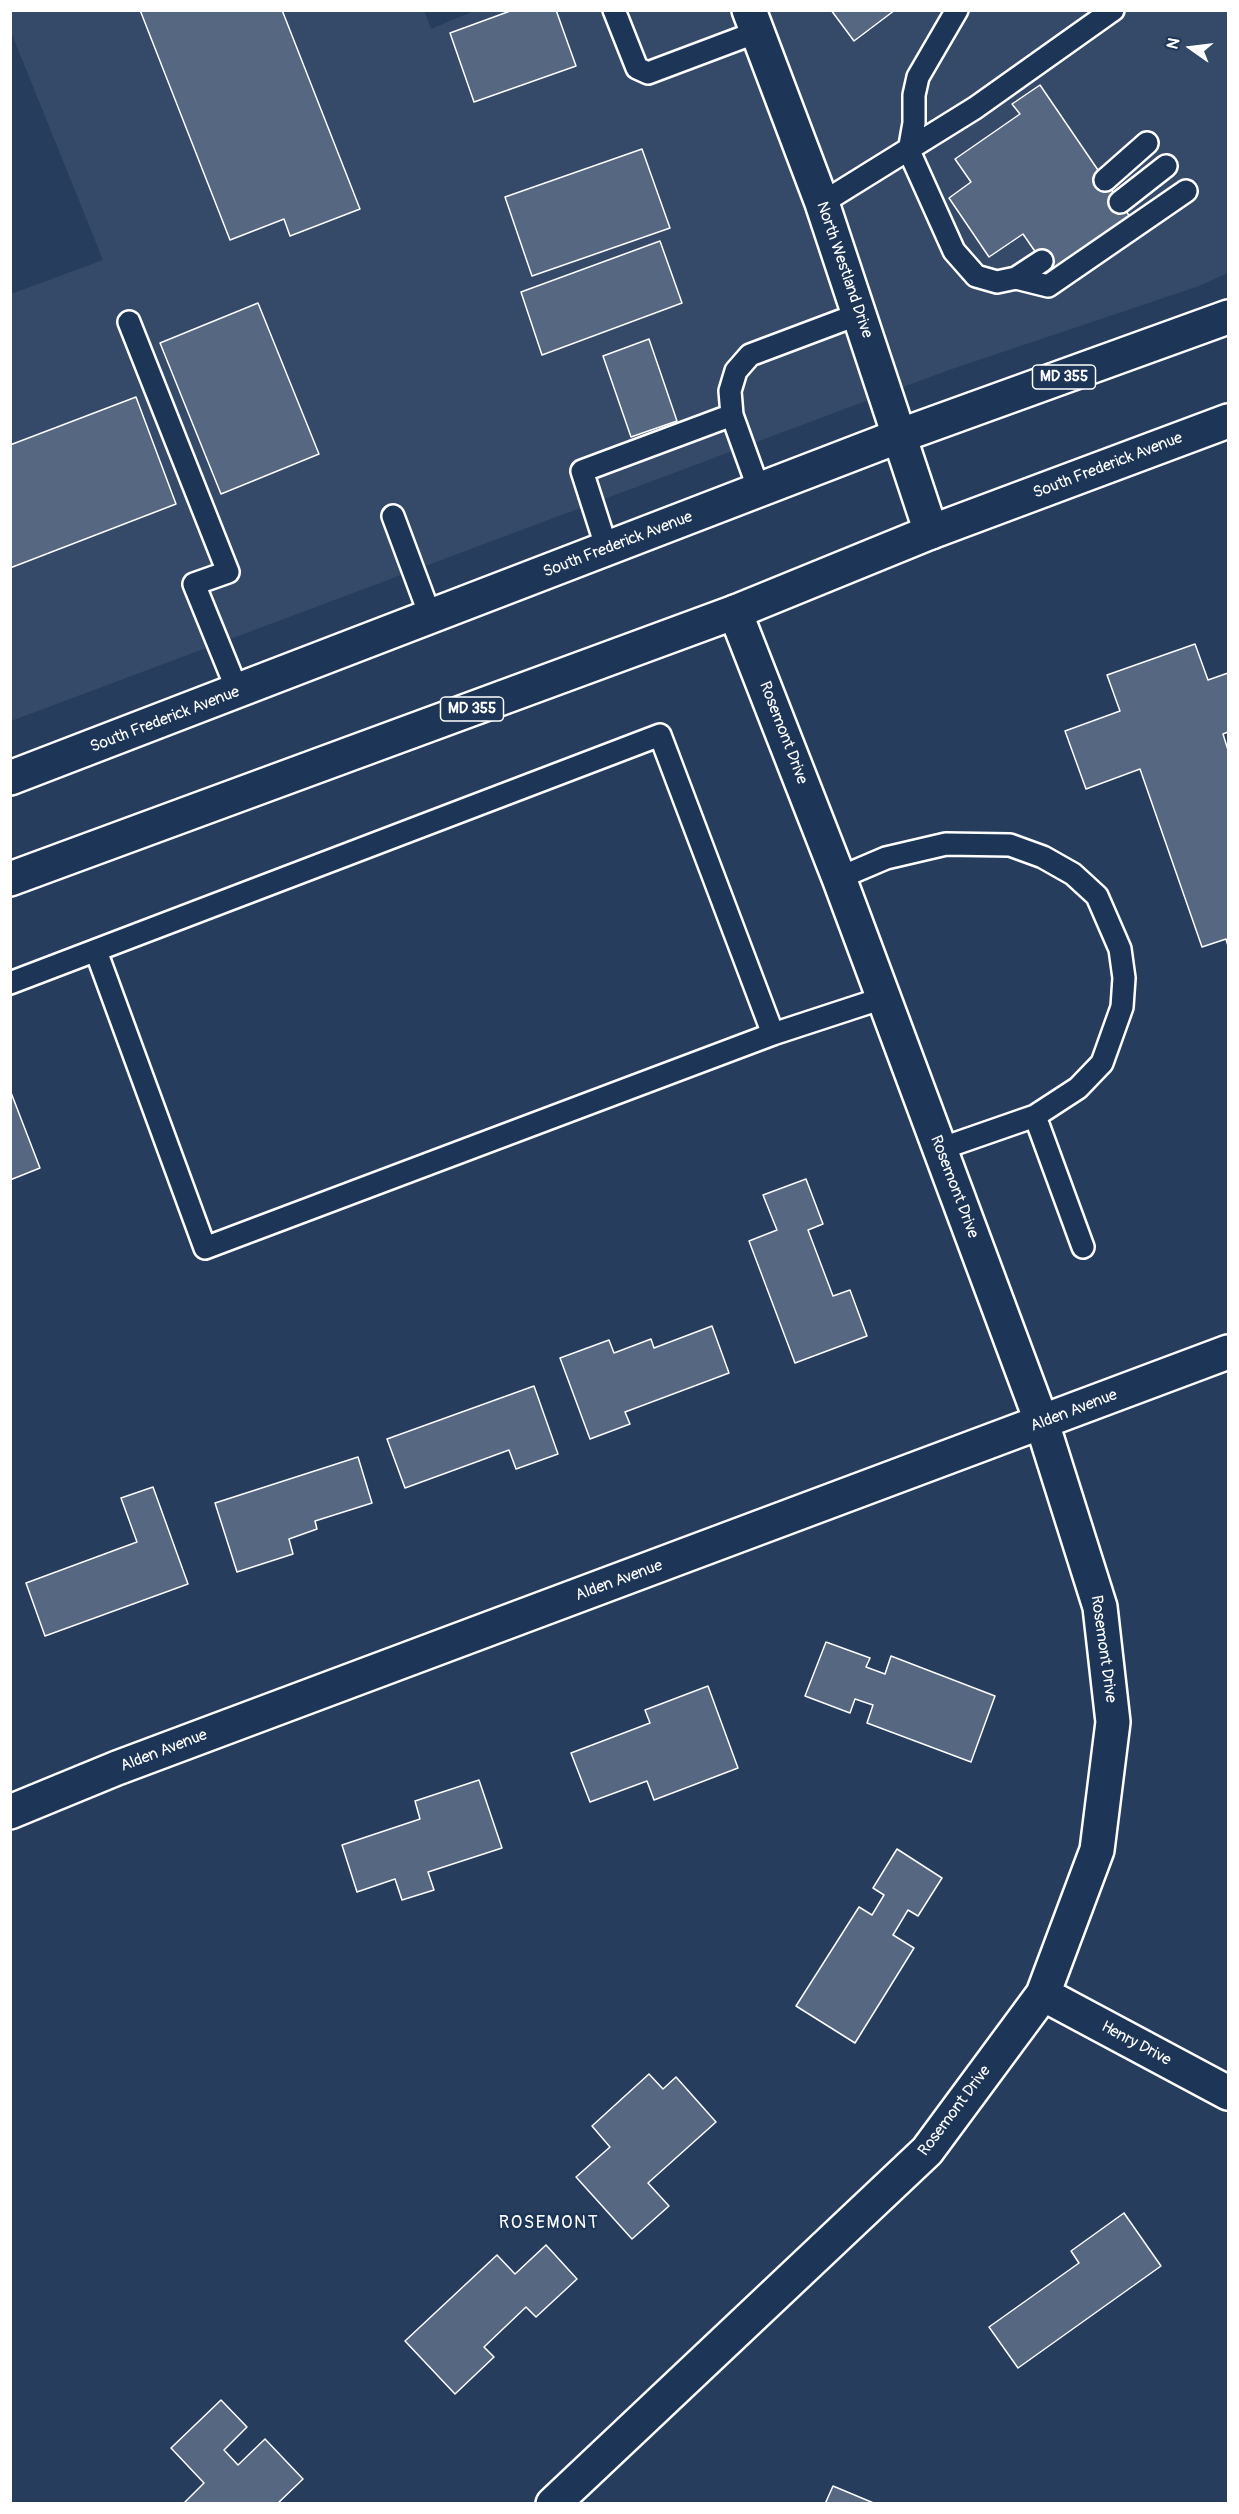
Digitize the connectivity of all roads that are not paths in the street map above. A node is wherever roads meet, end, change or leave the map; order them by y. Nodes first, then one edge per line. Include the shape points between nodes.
1 (614, 10) edge
2 (1113, 10) edge
3 (950, 14) edge
4 (753, 21) edge
5 (1147, 143) dead end
6 (909, 151) junction
7 (1166, 166) dead end
8 (1105, 180) dead end
9 (1186, 191) dead end
10 (1120, 202) dead end
11 (822, 203) junction
12 (1042, 261) dead end
13 (1016, 278) junction
14 (859, 314) junction
15 (1228, 317) edge
16 (129, 322) dead end
17 (732, 415) junction
18 (1228, 421) edge
19 (899, 436) junction
20 (759, 490) junction
21 (393, 516) dead end
22 (931, 532) junction
23 (607, 549) junction
24 (735, 612) junction
25 (430, 618) junction
26 (238, 692) junction
27 (12, 771) edge
28 (839, 878) junction
29 (10, 879) edge
30 (96, 951) junction
31 (10, 983) edge
32 (883, 998) junction
33 (773, 1034) junction
34 (1035, 1116) junction
35 (940, 1149) junction
36 (1083, 1247) dead end
37 (1228, 1352) edge
38 (1042, 1423) junction
39 (10, 1812) edge
40 (1043, 1994) junction
41 (1228, 2093) edge
42 (553, 2504) edge

1 - 4 lane via 637,68 648,74
2 - 6 lane
3 - 6 lane via 918,77
4 - 11 street, North Westland Drive
5 - 8 lane
6 - 11 lane
6 - 13 lane via 954,251 976,276 996,282
7 - 10 lane
9 - 13 lane via 1048,286
11 - 14 street, North Westland Drive
12 - 13 lane
14 - 17 lane via 750,355 736,371 730,391
14 - 19 street, North Westland Drive
15 - 19 street, South Frederick Avenue / MD 355
16 - 26 lane via 228,572 194,584
17 - 20 lane
17 - 23 lane via 582,471
18 - 22 street, South Frederick Avenue / MD 355
19 - 20 street, South Frederick Avenue / MD 355
19 - 22 street, North Westland Drive
20 - 23 street, South Frederick Avenue / MD 355
21 - 25 lane
22 - 24 street, South Frederick Avenue / MD 355
23 - 25 street, South Frederick Avenue / MD 355
24 - 28 street, Rosemont Drive
24 - 29 street, South Frederick Avenue / MD 355
25 - 26 street, South Frederick Avenue / MD 355
26 - 27 street, South Frederick Avenue / MD 355
28 - 32 street, Rosemont Drive
28 - 34 lane via 886,858 946,844 1010,845 1042,856 1073,874 1097,896 1120,949 1124,978 1119,1016 1102,1063 1078,1088
30 - 31 lane
30 - 33 lane via 205,1248
30 - 33 lane via 660,735
32 - 33 lane
32 - 35 street, Rosemont Drive
34 - 35 lane
34 - 36 lane
35 - 38 street, Rosemont Drive
37 - 38 street, Alden Avenue
38 - 39 street, Alden Avenue via 117,1768
38 - 40 street, Rosemont Drive via 1100,1607 1113,1722 1098,1850
40 - 41 street, Henry Drive
40 - 42 street, Rosemont Drive via 927,2151

